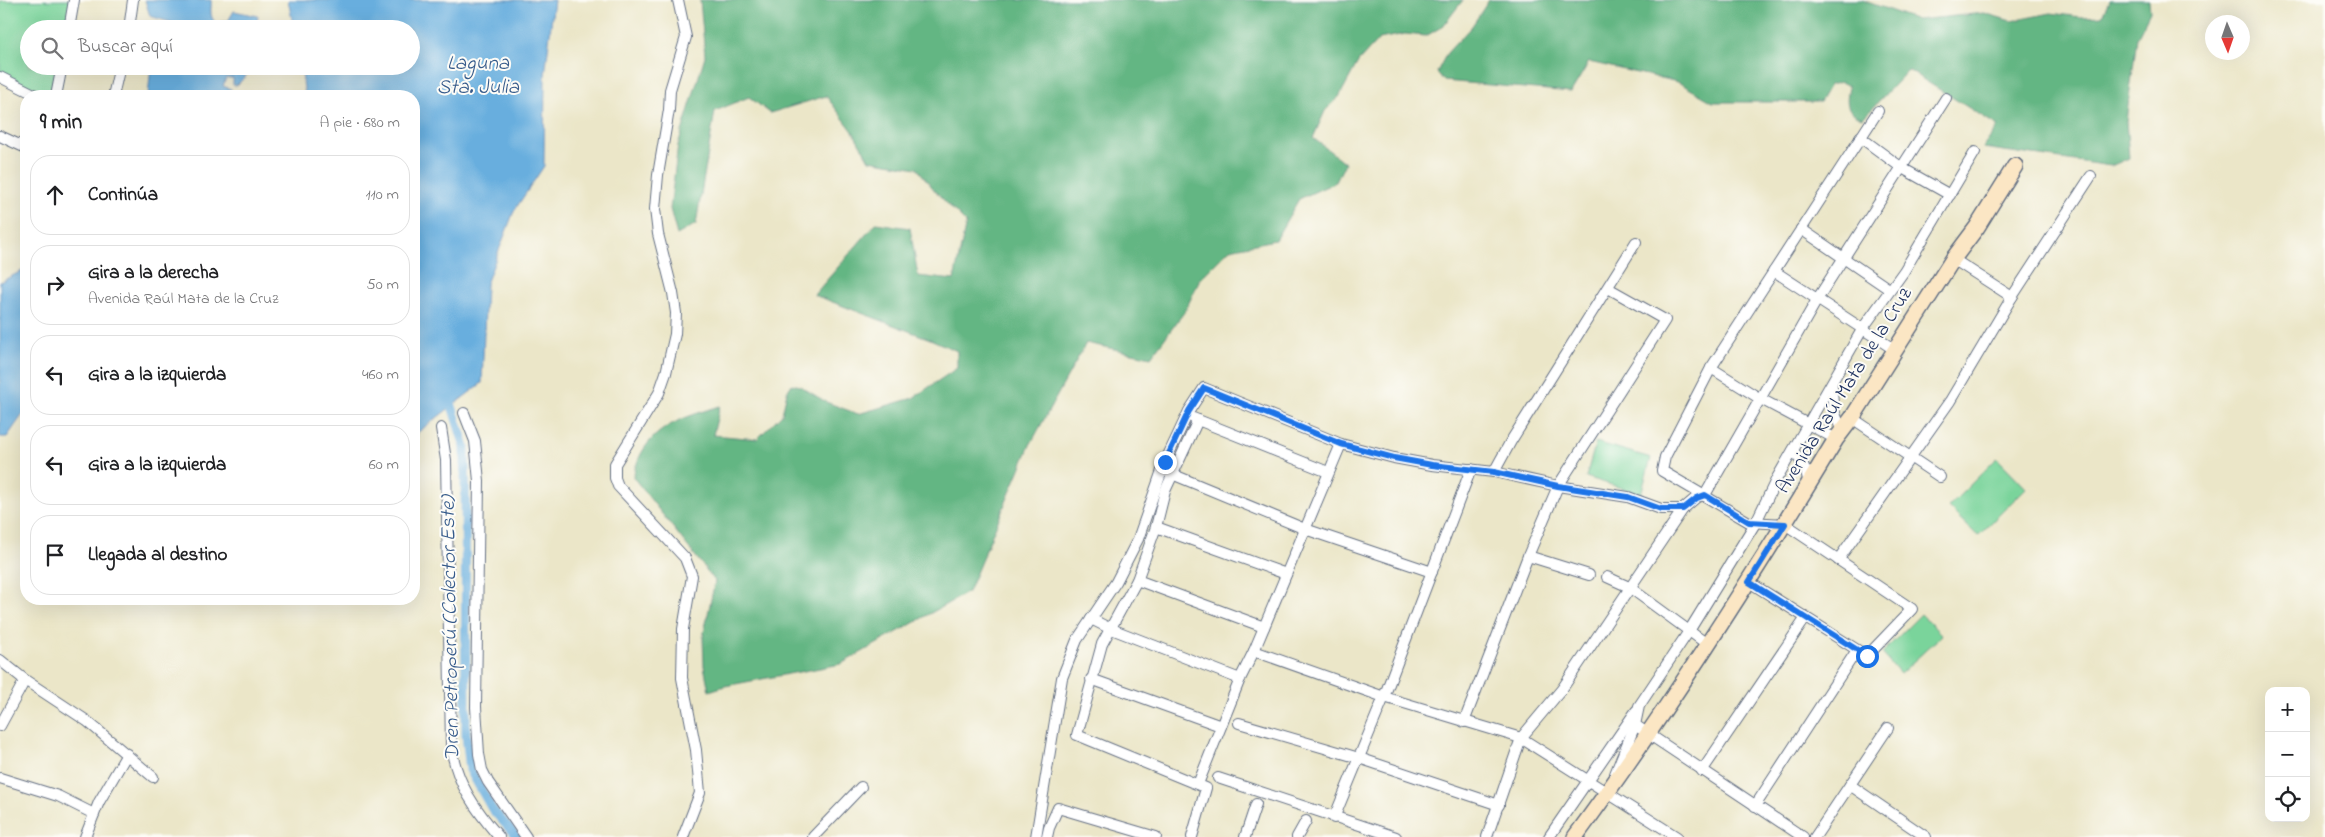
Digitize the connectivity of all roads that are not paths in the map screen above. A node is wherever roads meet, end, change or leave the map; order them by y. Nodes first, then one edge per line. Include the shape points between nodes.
1 (74, 0) edge
2 (133, 0) edge
3 (678, 0) edge
4 (71, 20) edge
5 (130, 20) edge
6 (60, 75) edge
7 (118, 75) edge
8 (0, 77) edge
9 (26, 90) edge
10 (57, 90) edge
11 (114, 90) edge
12 (1946, 98) dead end
13 (1878, 111) dead end
14 (0, 136) edge
15 (1860, 137) junction
16 (20, 145) edge
17 (1975, 152) dead end
18 (2015, 166) dead end
19 (1902, 168) junction
20 (2091, 176) dead end
21 (1950, 195) junction
22 (1801, 229) junction
23 (1636, 242) dead end
24 (1844, 258) junction
25 (1953, 259) junction
26 (1774, 271) junction
27 (1608, 288) junction
28 (1889, 289) junction
29 (2012, 297) junction
30 (1818, 298) junction
31 (1862, 328) junction
32 (1895, 350) junction
33 (1711, 368) junction
34 (1832, 382) junction
35 (1759, 398) junction
36 (464, 413) dead end
37 (1187, 416) junction
38 (1852, 418) junction
39 (1198, 420) junction
40 (1809, 424) junction
41 (441, 428) dead end
42 (1839, 436) junction
43 (1341, 444) junction
44 (1793, 451) junction
45 (1910, 457) junction
46 (1471, 468) junction
47 (1162, 470) junction
48 (1328, 472) junction
49 (1494, 472) junction
50 (1172, 474) junction
51 (1940, 477) dead end
52 (1558, 486) junction
53 (1808, 486) junction
54 (1705, 495) junction
55 (1683, 509) junction
56 (1756, 522) junction
57 (1785, 524) junction
58 (1156, 527) junction
59 (1305, 529) junction
60 (1528, 556) junction
61 (1838, 560) junction
62 (1432, 572) junction
63 (1286, 574) junction
64 (1589, 575) dead end
65 (1607, 577) dead end
66 (1137, 580) junction
67 (1749, 582) junction
68 (1629, 587) junction
69 (1091, 619) junction
70 (1805, 619) junction
71 (1264, 627) junction
72 (1109, 628) junction
73 (1689, 631) junction
74 (1707, 644) junction
75 (1857, 650) junction
76 (1254, 651) junction
77 (0, 660) edge
78 (1091, 679) junction
79 (1240, 679) junction
80 (25, 680) junction
81 (1384, 697) junction
82 (1639, 706) junction
83 (1464, 722) junction
84 (1238, 723) dead end
85 (1635, 725) junction
86 (0, 726) edge
87 (1221, 726) junction
88 (1888, 728) dead end
89 (1648, 735) junction
90 (1520, 738) junction
91 (127, 754) junction
92 (1359, 758) junction
93 (1702, 771) junction
94 (0, 778) edge
95 (153, 778) dead end
96 (1218, 778) dead end
97 (1588, 780) junction
98 (1198, 784) junction
99 (1850, 785) junction
100 (861, 787) dead end
101 (1607, 793) junction
102 (1256, 804) dead end
103 (1499, 805) junction
104 (1755, 806) junction
105 (94, 814) junction
106 (1334, 818) junction
107 (1306, 821) dead end
108 (1787, 828) junction
109 (85, 837) edge
110 (499, 837) edge
111 (526, 837) edge
112 (683, 837) edge
113 (813, 837) edge
114 (1036, 837) edge
115 (1047, 837) edge
116 (1156, 837) edge
117 (1192, 837) edge
118 (1245, 837) edge
119 (1297, 837) edge
120 (1396, 837) edge
121 (1487, 837) edge
122 (1549, 837) edge
123 (1575, 837) edge
124 (1677, 837) edge
125 (1780, 837) edge
126 (1803, 837) edge
127 (1815, 837) edge
128 (1926, 837) edge

1 - 4 street
2 - 5 street
3 - 112 street via 686,37 670,90 655,209 673,292 675,334 659,393 620,452 614,472 618,486 685,558 692,576 683,629 682,678 696,750 700,792
6 - 10 street
7 - 11 street
8 - 9 street
12 - 19 street
13 - 15 street
14 - 16 street
15 - 19 street
15 - 22 street
17 - 21 street
18 - 25 street, Avenida Raúl Mata de la Cruz
19 - 21 street
19 - 24 street
20 - 29 street
21 - 28 street via 1904,271
22 - 24 street
22 - 26 street
23 - 27 street
24 - 28 street
24 - 30 street
25 - 29 street
25 - 32 street, Avenida Raúl Mata de la Cruz
26 - 30 street
26 - 33 street
27 - 49 street
27 - 52 street via 1665,320
28 - 31 street
29 - 45 street via 1950,401
30 - 31 street
30 - 35 street
31 - 32 street
31 - 34 street
32 - 38 street, Avenida Raúl Mata de la Cruz
33 - 35 street
33 - 54 street via 1665,457 1662,471
34 - 40 street
34 - 42 street
35 - 40 street
35 - 54 street
36 - 111 street via 475,441 479,481 476,707 479,754 488,782
37 - 39 street
37 - 43 street via 1204,388
37 - 47 street
38 - 42 street, Avenida Raúl Mata de la Cruz
38 - 45 street
39 - 48 street
39 - 50 street
40 - 42 street
40 - 44 street
41 - 110 street via 446,460 451,747 464,791
42 - 53 street, Avenida Raúl Mata de la Cruz
43 - 46 street via 1404,459
43 - 48 street
44 - 53 street via 1807,473
44 - 56 street
45 - 51 street
45 - 61 street
46 - 49 street
46 - 62 street
47 - 50 street
47 - 69 street via 1138,539 1116,582
48 - 59 street
49 - 52 street
50 - 58 street
50 - 59 street
52 - 55 street via 1628,497 1661,509
52 - 60 street
53 - 57 street, Avenida Raúl Mata de la Cruz
54 - 55 street
54 - 56 street via 1749,522
55 - 68 street
56 - 57 street
56 - 73 street
57 - 61 street
57 - 67 street, Avenida Raúl Mata de la Cruz
58 - 63 street
58 - 66 street
59 - 62 street
59 - 63 street
60 - 64 street
60 - 83 street
61 - 75 street via 1912,609 1867,656
62 - 81 street
63 - 71 street
65 - 68 street
66 - 71 street
66 - 72 street
67 - 70 street
67 - 74 street, Avenida Raúl Mata de la Cruz
68 - 73 street
68 - 90 street via 1562,689
69 - 72 street
69 - 114 street via 1077,640 1062,678
70 - 75 street
70 - 93 street
71 - 76 street
72 - 78 street
72 - 79 street
73 - 74 street
73 - 82 street
74 - 89 street, Avenida Raúl Mata de la Cruz
75 - 104 street
76 - 79 street
76 - 81 street
77 - 80 street
78 - 87 street
78 - 98 street via 1077,735
79 - 87 street
80 - 86 street
80 - 91 street via 87,721
81 - 83 street
81 - 92 street
82 - 85 street
82 - 97 street
83 - 90 street
84 - 92 street
85 - 89 street
85 - 101 street
87 - 98 street
88 - 99 street
89 - 93 street
89 - 101 street, Avenida Raúl Mata de la Cruz
90 - 97 street
90 - 103 street
91 - 95 street
91 - 105 street
92 - 103 street
92 - 106 street
93 - 104 street
94 - 105 street via 58,796
96 - 106 street
97 - 101 street
97 - 122 street
98 - 117 street via 1206,791
99 - 127 street
99 - 128 street
100 - 113 street
101 - 123 street, Avenida Raúl Mata de la Cruz
101 - 124 street
102 - 118 street
103 - 121 street
104 - 108 street
105 - 109 street
106 - 120 street
107 - 119 street
108 - 125 street
108 - 126 street
115 - 116 street via 1058,808

